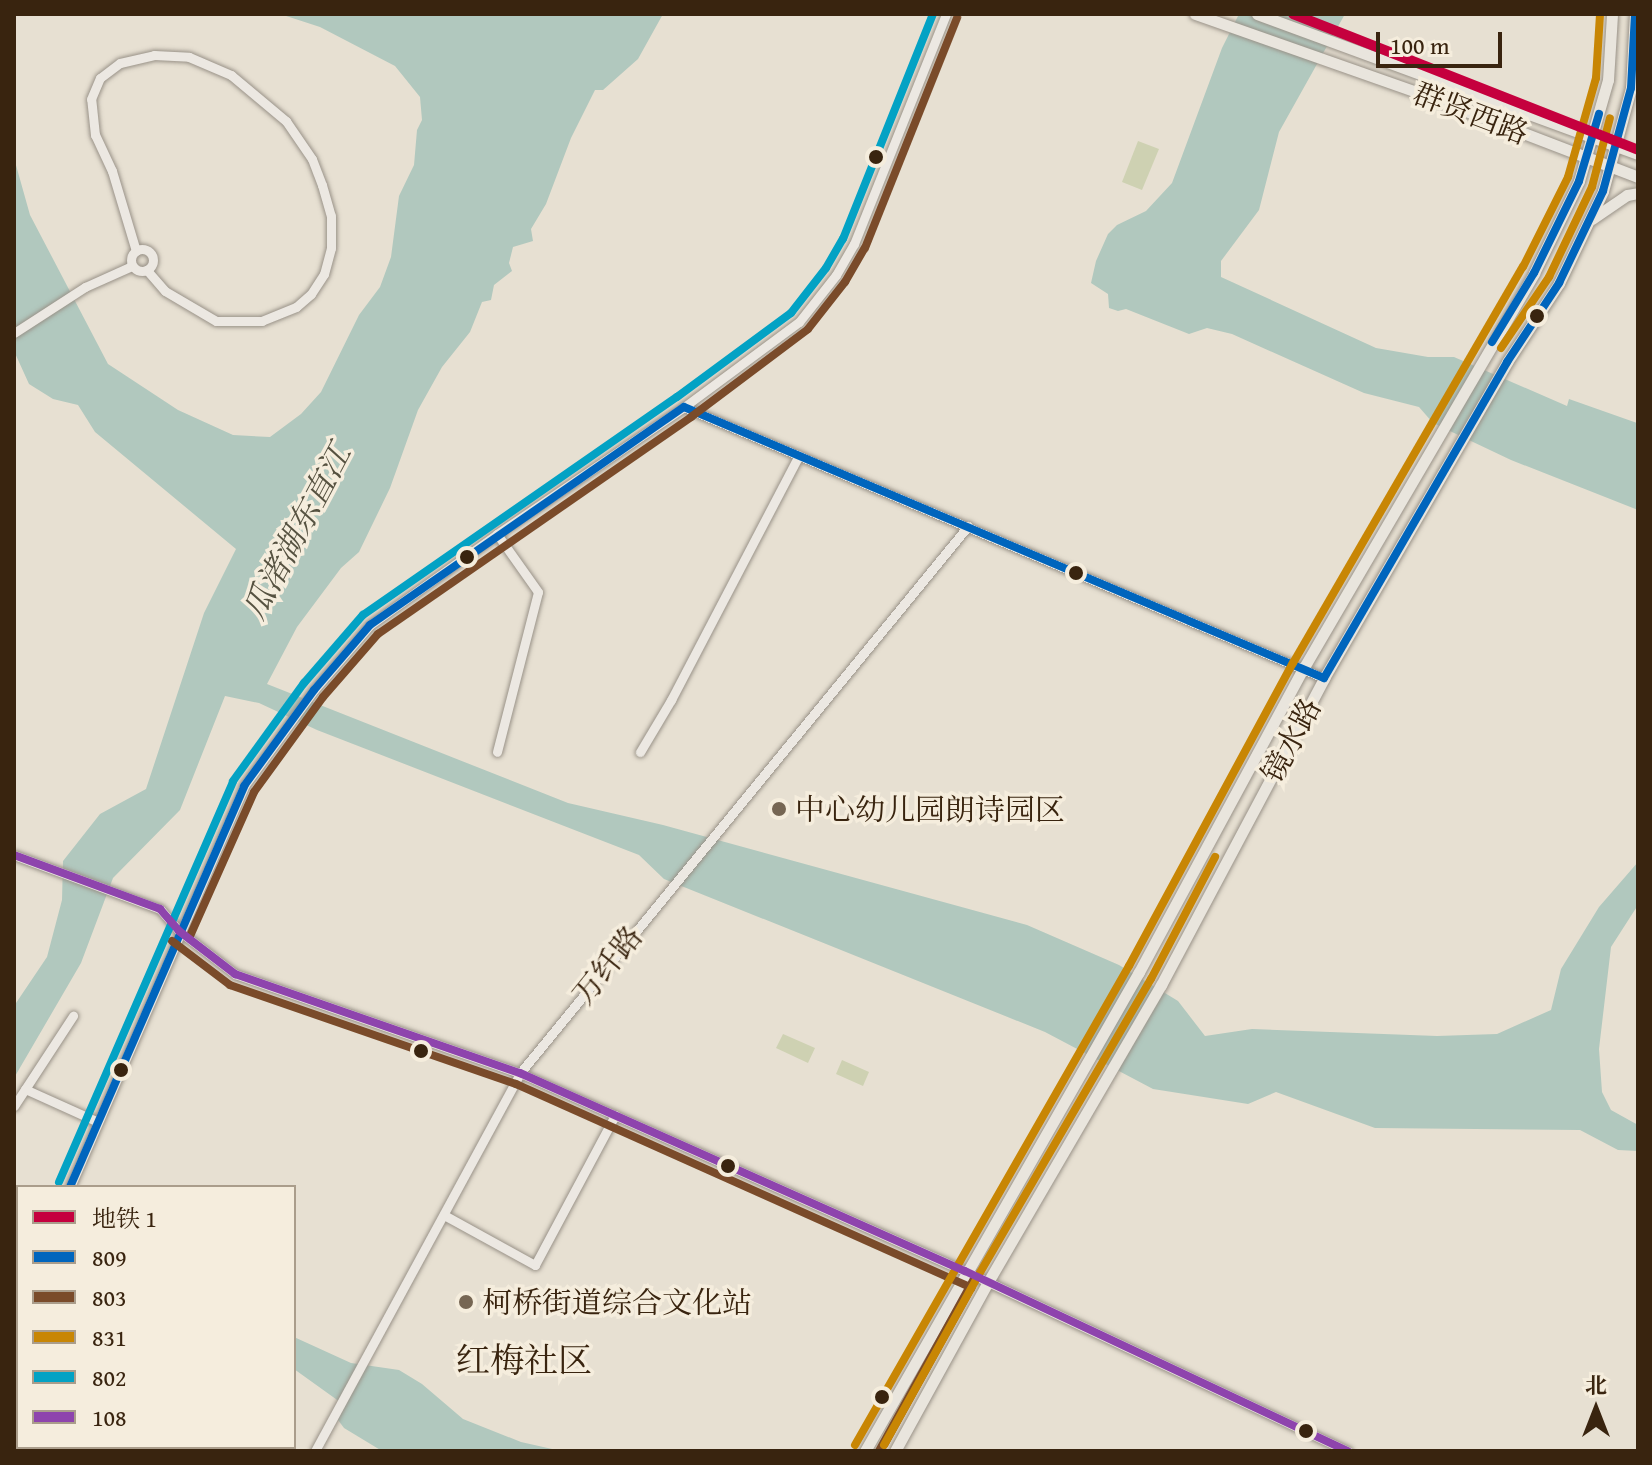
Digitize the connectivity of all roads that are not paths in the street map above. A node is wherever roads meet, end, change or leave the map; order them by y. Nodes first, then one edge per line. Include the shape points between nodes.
1 (946, 14) edge
2 (1257, 14) edge
3 (1612, 14) edge
4 (1635, 14) edge
5 (1200, 16) edge
6 (1634, 71) edge
7 (1638, 98) edge
8 (1592, 137) junction
9 (1616, 146) junction
10 (1638, 154) edge
11 (1586, 158) junction
12 (1610, 166) junction
13 (1638, 177) edge
14 (1638, 193) edge
15 (1588, 222) junction
16 (136, 251) junction
17 (132, 266) junction
18 (147, 270) junction
19 (14, 333) edge
20 (684, 407) junction
21 (799, 455) junction
22 (968, 526) junction
23 (497, 534) junction
24 (1303, 669) junction
25 (1324, 678) junction
26 (497, 752) dead end
27 (640, 752) dead end
28 (14, 855) edge
29 (179, 931) junction
30 (73, 1016) dead end
31 (520, 1073) junction
32 (25, 1089) junction
33 (14, 1106) edge
34 (615, 1115) junction
35 (98, 1122) junction
36 (71, 1185) edge
37 (444, 1215) junction
38 (965, 1271) junction
39 (988, 1282) junction
40 (315, 1451) edge
41 (865, 1451) edge
42 (895, 1451) edge
43 (1348, 1451) edge

1 - 20 street via 854,244 836,275 799,322
2 - 8 main road, 群贤西路
3 - 8 main road, 镜水路 via 1608,80
4 - 6 main road, 镜水路
5 - 11 main road, 群贤西路
6 - 7 main road
6 - 9 main road, 镜水路
8 - 9 main road, 群贤西路
8 - 11 main road, 镜水路
9 - 10 main road, 群贤西路
9 - 12 main road, 镜水路
11 - 12 main road, 群贤西路
11 - 24 main road, 镜水路 via 1534,273
12 - 13 main road, 群贤西路
12 - 15 main road, 镜水路
14 - 15 main road
15 - 25 main road, 镜水路 via 1559,283 1507,362
16 - 17 street
16 - 18 street via 151,255
16 - 18 street via 93,125 91,99 106,71 135,59 189,57 231,75 286,121 312,159 322,185 331,216 331,248 311,294 296,307 262,321 216,321 165,291
17 - 18 street
17 - 19 street via 85,287
20 - 21 street
20 - 23 street
21 - 22 street
21 - 27 street
22 - 24 street
22 - 31 street, 万纤路
23 - 26 street via 538,592
23 - 29 street via 370,625 314,690 244,786
24 - 25 street
24 - 38 main road, 镜水路 via 1139,972
25 - 39 main road, 镜水路 via 1161,985
28 - 29 street via 160,909
29 - 31 street via 235,974
29 - 35 street
30 - 32 street
31 - 34 street
31 - 37 street, 万纤路
32 - 33 street
32 - 35 street
34 - 37 street via 535,1265
34 - 38 street
35 - 36 street
37 - 40 street, 万纤路
38 - 39 street
38 - 41 main road, 镜水路
39 - 42 main road, 镜水路
39 - 43 street

